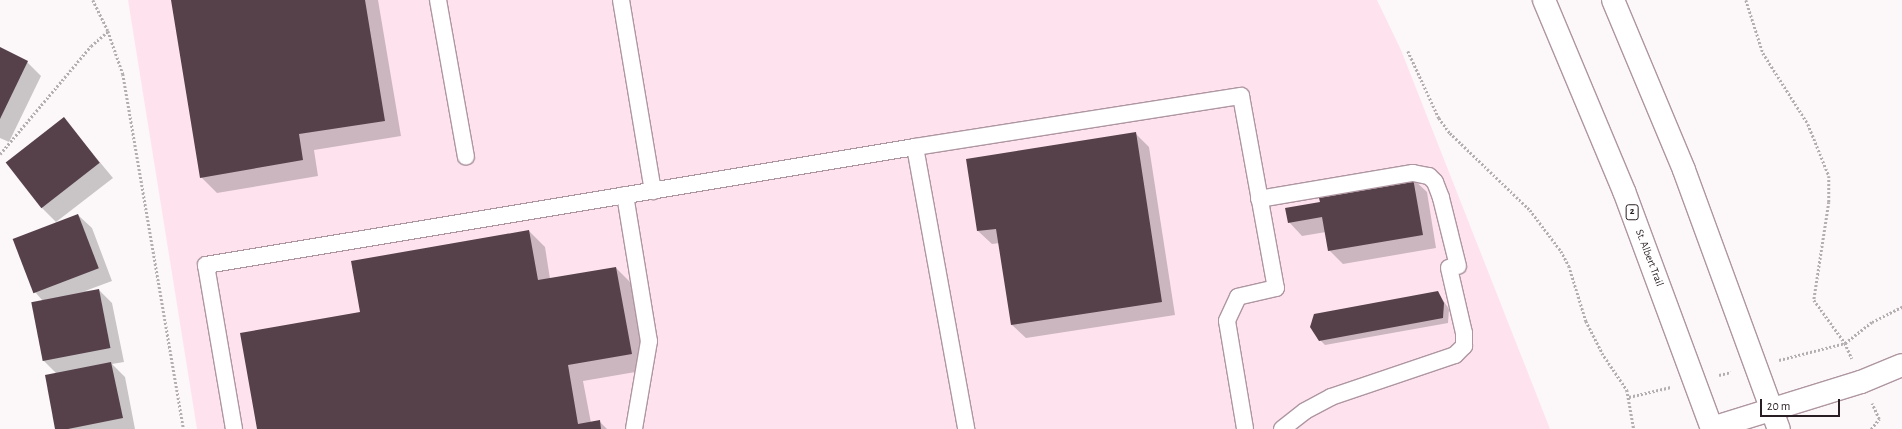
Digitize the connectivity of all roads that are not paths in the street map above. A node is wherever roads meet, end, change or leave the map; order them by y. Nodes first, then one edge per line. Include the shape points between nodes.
1 (438, 0) edge
2 (621, 0) edge
3 (1544, 0) edge
4 (1613, 0) edge
5 (915, 147) junction
6 (466, 157) dead end
7 (653, 190) junction
8 (624, 195) junction
9 (1259, 199) junction
10 (1902, 365) edge
11 (1776, 419) edge
12 (234, 429) edge
13 (634, 429) edge
14 (966, 429) edge
15 (1245, 429) edge
16 (1282, 429) edge
17 (1710, 429) edge

1 - 6 lane
2 - 7 lane
3 - 17 main road, St. Albert Trail / 2 via 1626,198
4 - 11 main road via 1684,170
5 - 7 lane
5 - 9 lane via 1241,96
5 - 14 lane
7 - 8 lane
8 - 12 lane via 206,265
8 - 13 lane via 649,341
9 - 15 lane via 1276,288 1238,297 1227,321
9 - 16 lane via 1413,173 1429,176 1436,182 1441,198 1464,333 1464,346 1456,355 1331,397 1305,411
10 - 11 main road
11 - 17 main road

